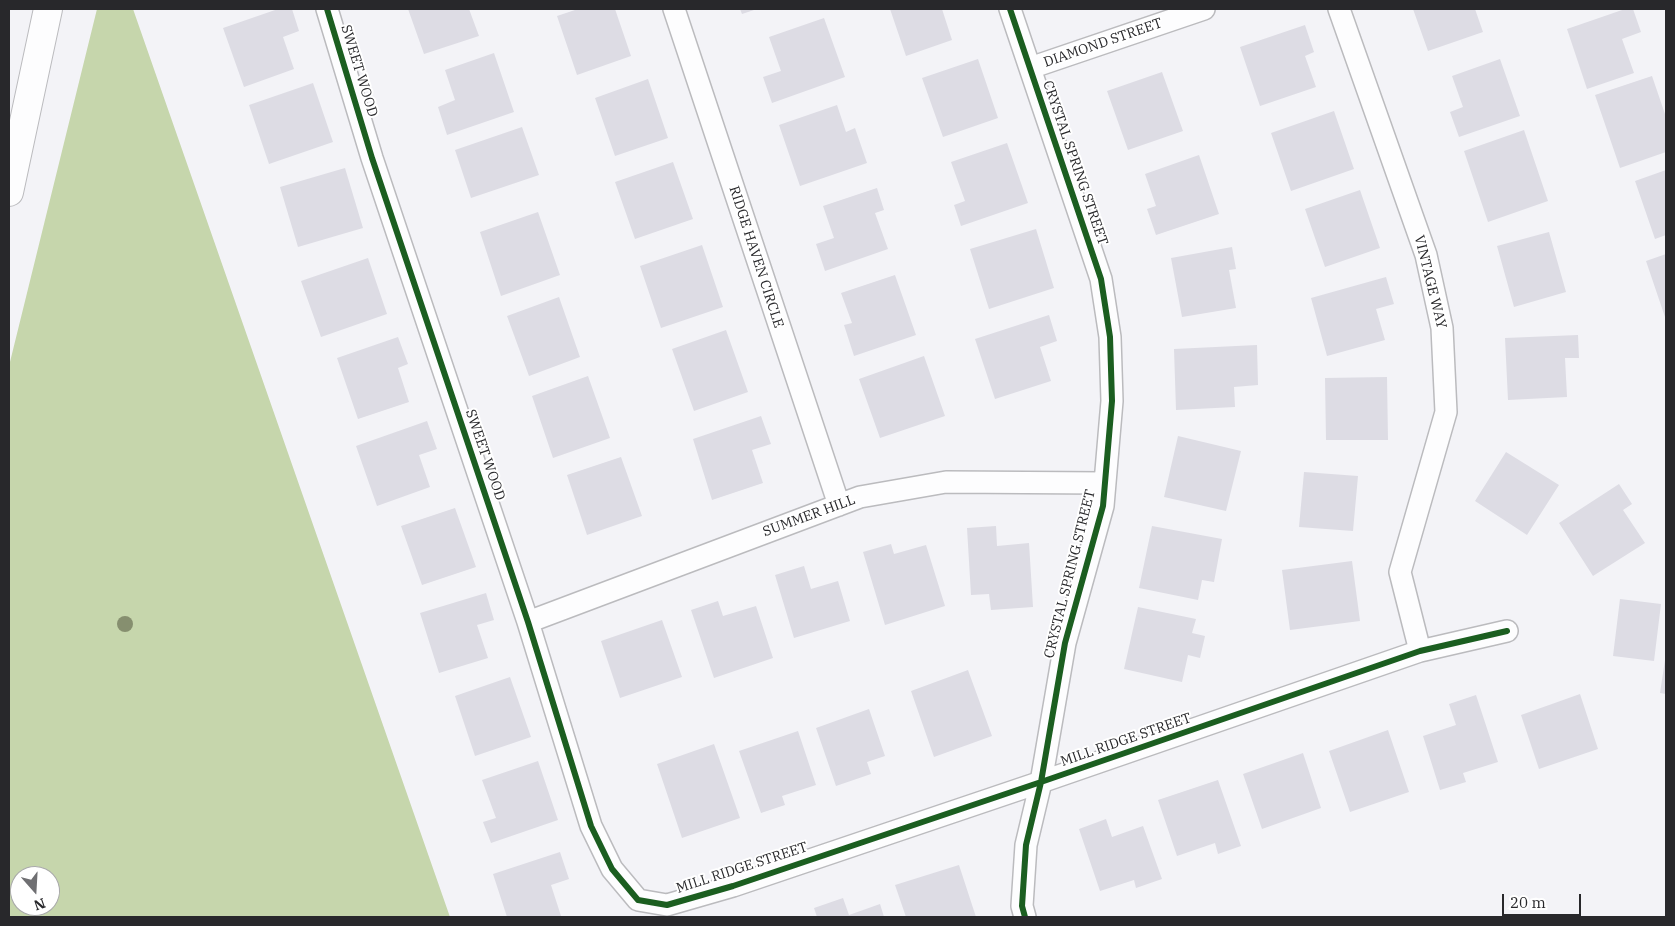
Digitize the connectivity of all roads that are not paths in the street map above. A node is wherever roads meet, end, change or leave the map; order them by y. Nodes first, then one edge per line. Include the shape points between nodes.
1 (48, 9) edge
2 (327, 9) edge
3 (674, 9) edge
4 (1010, 9) edge
5 (1204, 9) edge
6 (1339, 9) edge
7 (1030, 68) junction
8 (9, 192) edge
9 (1105, 483) junction
10 (839, 505) junction
11 (528, 622) junction
12 (1507, 631) dead end
13 (1420, 651) junction
14 (1041, 782) junction
15 (638, 900) joint
16 (1025, 917) edge

1 - 8 main road
2 - 11 street, SWEET WOOD via 372,158
3 - 10 street, RIDGE HAVEN CIRCLE
4 - 7 street, CRYSTAL SPRING STREET
5 - 7 street, DIAMOND STREET
6 - 13 street, VINTAGE WAY via 1426,255 1442,328 1446,412 1400,572
7 - 9 street, CRYSTAL SPRING STREET via 1101,278 1110,337 1112,401
9 - 10 street, SUMMER HILL via 946,482 860,497
9 - 14 street, CRYSTAL SPRING STREET via 1103,506 1065,642
10 - 11 street, SUMMER HILL
11 - 15 street, SWEET WOOD via 591,826 612,869
12 - 13 street, MILL RIDGE STREET
13 - 14 street, MILL RIDGE STREET
14 - 15 street, MILL RIDGE STREET via 667,905
14 - 16 street, CRYSTAL SPRING STREET via 1026,845 1022,906

